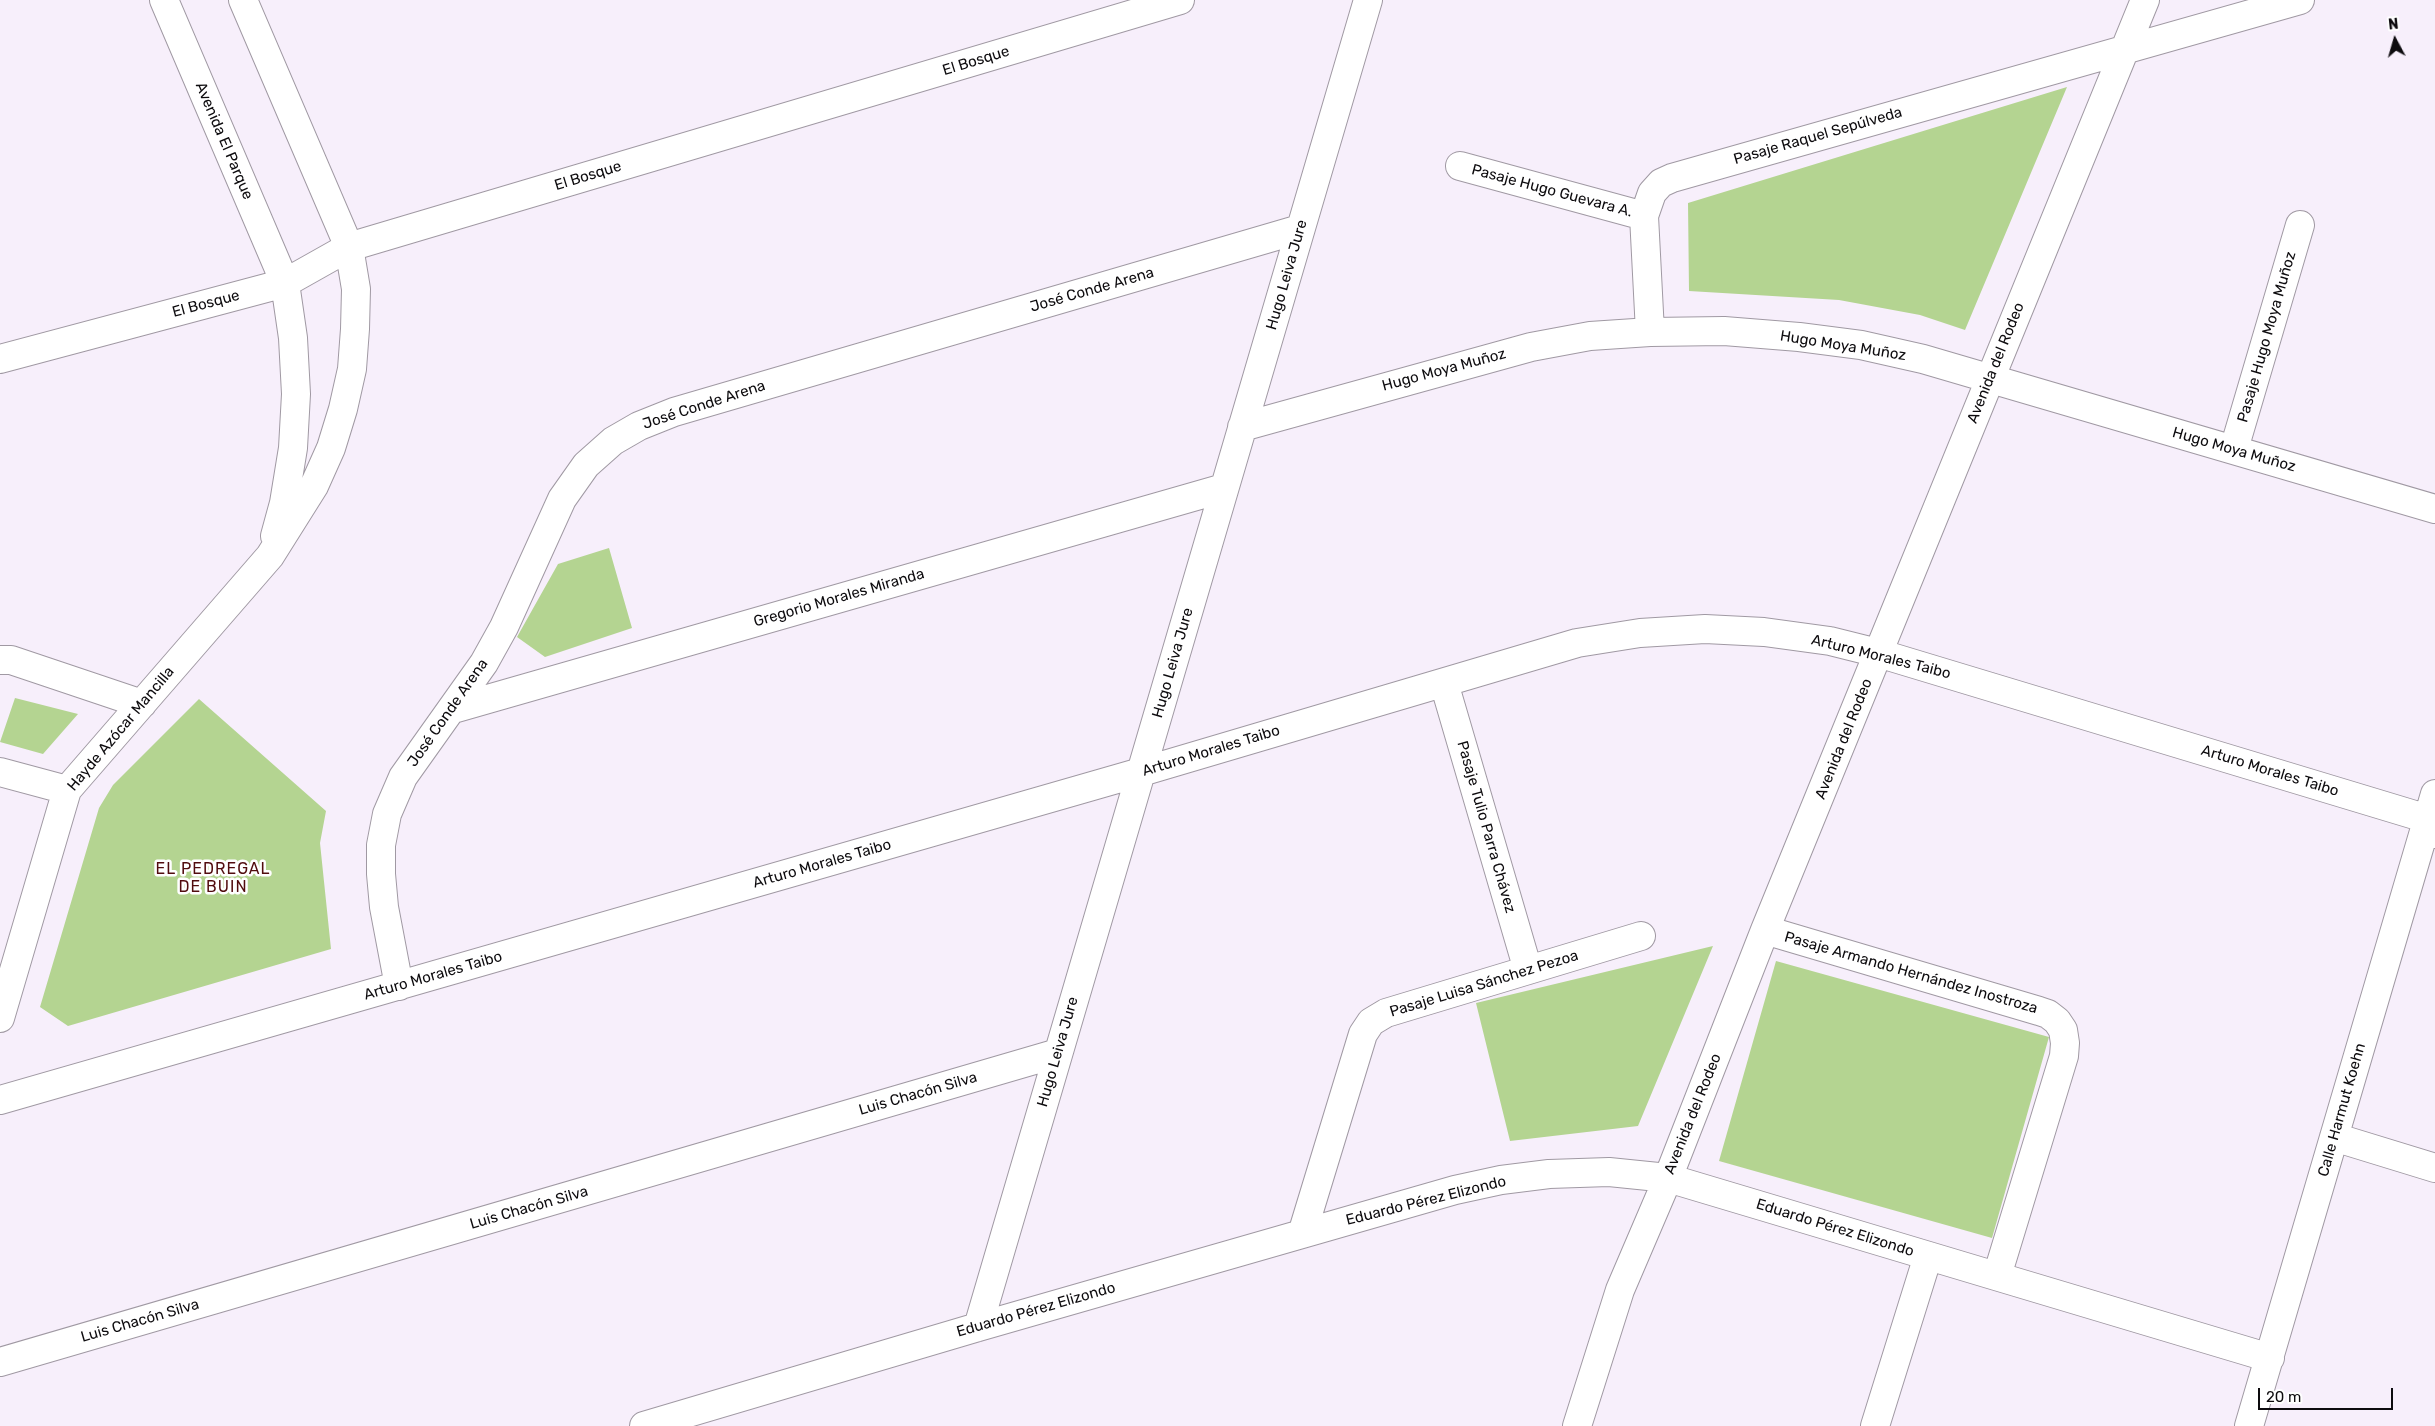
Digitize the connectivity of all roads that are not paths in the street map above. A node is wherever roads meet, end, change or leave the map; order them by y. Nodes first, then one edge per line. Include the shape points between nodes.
1 (164, 0) edge
2 (243, 0) edge
3 (1180, 0) edge
4 (1368, 0) edge
5 (2145, 0) edge
6 (2300, 0) edge
7 (2124, 50) junction
8 (1460, 166) dead end
9 (1644, 216) junction
10 (2300, 225) dead end
11 (1300, 229) junction
12 (349, 247) junction
13 (285, 283) junction
14 (1650, 332) junction
15 (0, 359) edge
16 (1990, 378) junction
17 (1242, 427) junction
18 (2234, 449) junction
19 (1224, 488) junction
20 (2435, 509) edge
21 (270, 556) junction
22 (1878, 653) junction
23 (0, 660) edge
24 (1444, 683) junction
25 (142, 704) junction
26 (453, 709) junction
27 (0, 772) edge
28 (1141, 772) junction
29 (67, 790) junction
30 (2433, 815) edge
31 (1765, 930) junction
32 (1641, 936) dead end
33 (9, 957) edge
34 (1528, 970) junction
35 (399, 986) junction
36 (0, 1018) edge
37 (1058, 1053) junction
38 (0, 1100) edge
39 (2334, 1137) junction
40 (2435, 1168) edge
41 (1668, 1178) junction
42 (1302, 1234) junction
43 (1928, 1256) junction
44 (1997, 1276) junction
45 (978, 1327) junction
46 (2270, 1358) junction
47 (0, 1362) edge
48 (644, 1426) edge
49 (1577, 1426) edge
50 (1875, 1426) edge
51 (2250, 1426) edge

1 - 13 street, Avenida El Parque
2 - 12 street
3 - 12 street, El Bosque
4 - 11 street, Hugo Leiva Jure
5 - 7 street, Avenida del Rodeo
6 - 7 street, Pasaje Raquel Sepúlveda
7 - 9 street, Pasaje Raquel Sepúlveda via 1672,178 1652,193
7 - 16 street, Avenida del Rodeo
8 - 9 street, Pasaje Hugo Guevara A.
9 - 14 street, Pasaje Raquel Sepúlveda
10 - 18 street, Pasaje Hugo Moya Muñoz
11 - 17 street, Hugo Leiva Jure
11 - 26 street, José Conde Arena via 674,412 639,426 613,441 586,465 562,498 504,627
12 - 13 street, El Bosque
12 - 21 street, Hayde Azócar Mancilla via 356,289 356,329 343,409 331,448 314,486
13 - 15 street, El Bosque
13 - 21 street, Hayde Azócar Mancilla via 294,338 296,394 293,448 284,503
14 - 16 street, Hugo Moya Muñoz via 1724,331 1799,337 1923,358
14 - 17 street, Hugo Moya Muñoz via 1590,336 1531,347
16 - 18 street, Hugo Moya Muñoz
16 - 22 street, Avenida del Rodeo
17 - 19 street, Hugo Leiva Jure
18 - 20 street, Hugo Moya Muñoz
19 - 26 street, Gregorio Morales Miranda
19 - 28 street, Hugo Leiva Jure
21 - 25 street, Hayde Azócar Mancilla
22 - 24 street, Arturo Morales Taibo via 1830,641 1764,632 1705,629 1640,633 1577,643
22 - 30 street, Arturo Morales Taibo
22 - 31 street, Avenida del Rodeo
23 - 25 street via 11,660
24 - 28 street, Arturo Morales Taibo
24 - 34 street, Pasaje Tulio Parra Chávez
25 - 29 street, Hayde Azócar Mancilla
26 - 35 street, José Conde Arena via 403,777 387,814 381,845 384,907
27 - 29 street
28 - 35 street, Arturo Morales Taibo
28 - 37 street, Hugo Leiva Jure
29 - 33 street, Hayde Azócar Mancilla
30 - 39 street, Calle Harmut Koehn
31 - 41 street, Avenida del Rodeo
31 - 44 street, Pasaje Armando Hernández Inostroza via 2039,1011 2057,1021 2063,1030 2064,1056
32 - 34 street, Pasaje Luisa Sánchez Pezoa
33 - 36 street, Hayde Azócar Mancilla
34 - 42 street, Pasaje Luisa Sánchez Pezoa via 1386,1013 1371,1022 1363,1034
35 - 38 street, Arturo Morales Taibo
37 - 45 street, Hugo Leiva Jure
37 - 47 street, Luis Chacón Silva
39 - 40 street
39 - 46 street, Calle Harmut Koehn
41 - 42 street, Eduardo Pérez Elizondo via 1609,1172 1502,1180 1455,1190
41 - 43 street, Eduardo Pérez Elizondo
41 - 49 street, Avenida del Rodeo via 1620,1290
42 - 45 street, Eduardo Pérez Elizondo
43 - 44 street, Eduardo Pérez Elizondo
43 - 50 street
44 - 46 street, Eduardo Pérez Elizondo
45 - 48 street, Eduardo Pérez Elizondo
46 - 51 street, Calle Harmut Koehn

